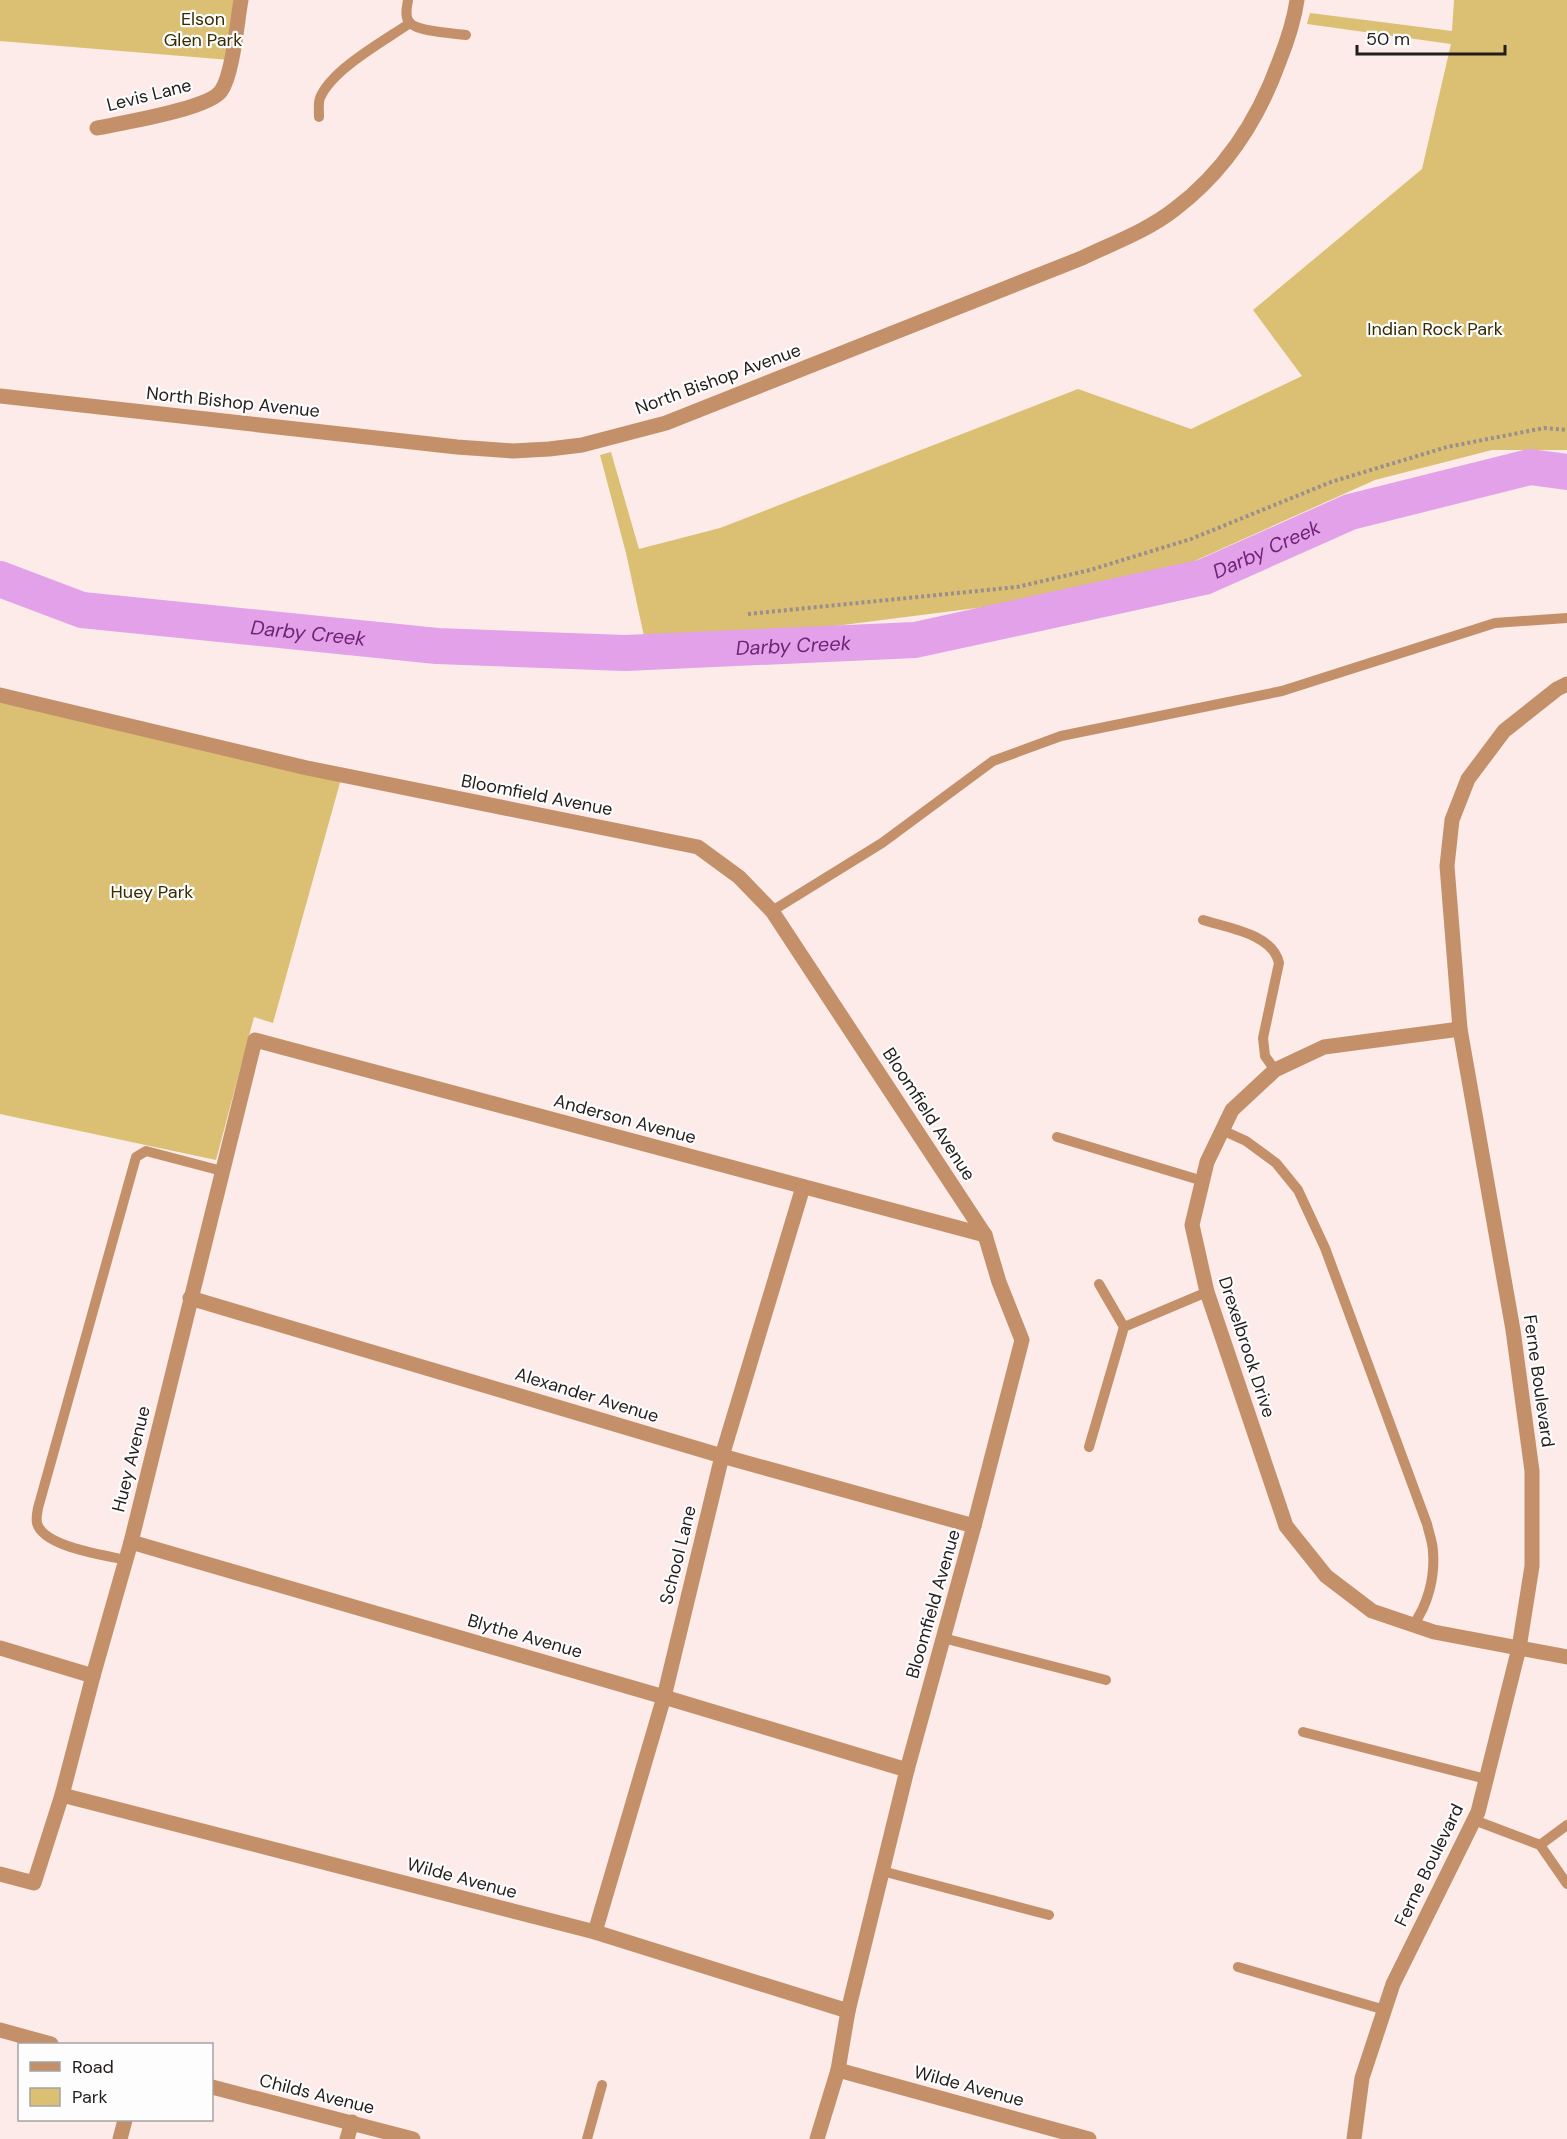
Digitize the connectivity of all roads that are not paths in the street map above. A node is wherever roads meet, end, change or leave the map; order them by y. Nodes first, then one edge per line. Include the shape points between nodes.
1 (241, 0) edge
2 (408, 0) edge
3 (1297, 0) edge
4 (410, 23) junction
5 (466, 34) dead end
6 (320, 117) dead end
7 (97, 128) dead end
8 (0, 396) edge
9 (1567, 618) edge
10 (1567, 684) edge
11 (0, 695) edge
12 (772, 911) junction
13 (1203, 920) dead end
14 (1460, 1029) junction
15 (255, 1040) joint
16 (1275, 1071) junction
17 (1222, 1130) junction
18 (1057, 1137) dead end
19 (222, 1171) junction
20 (1203, 1181) junction
21 (803, 1187) junction
22 (985, 1235) junction
23 (1099, 1284) dead end
24 (1207, 1292) junction
25 (190, 1298) junction
26 (1124, 1327) junction
27 (1089, 1447) dead end
28 (722, 1456) junction
29 (975, 1526) junction
30 (131, 1542) junction
31 (126, 1560) junction
32 (1413, 1625) junction
33 (944, 1638) junction
34 (0, 1648) edge
35 (1519, 1648) junction
36 (1567, 1657) edge
37 (93, 1676) junction
38 (1106, 1680) dead end
39 (664, 1697) junction
40 (1303, 1732) dead end
41 (907, 1770) junction
42 (1486, 1779) junction
43 (62, 1795) junction
44 (1474, 1820) junction
45 (1567, 1825) edge
46 (1540, 1845) junction
47 (882, 1871) junction
48 (0, 1874) edge
49 (1567, 1884) edge
50 (1049, 1915) dead end
51 (595, 1932) junction
52 (1238, 1967) dead end
53 (1385, 2010) junction
54 (848, 2011) junction
55 (0, 2030) edge
56 (47, 2043) edge
57 (838, 2070) junction
58 (602, 2085) dead end
59 (213, 2087) edge
60 (125, 2121) edge
61 (352, 2122) junction
62 (120, 2139) edge
63 (347, 2139) edge
64 (413, 2139) edge
65 (587, 2139) edge
66 (817, 2139) edge
67 (1089, 2139) edge
68 (1354, 2139) edge

1 - 7 street, Levis Lane via 221,92 205,102 165,114
2 - 4 lane via 406,16
3 - 8 street, North Bishop Avenue via 1270,88 1252,122 1231,155 1175,209 1141,231 1082,258 666,423 582,445 513,451
4 - 5 lane
4 - 6 lane via 331,80 319,100
9 - 12 lane via 1495,623 1282,691 1061,736 1022,750 993,761 882,843
10 - 14 street, Ferne Boulevard via 1504,731 1468,778 1452,820 1447,866
11 - 12 street, Bloomfield Avenue via 307,768 698,847 739,876
12 - 22 street, Bloomfield Avenue
13 - 16 lane via 1257,938 1277,954 1279,963 1263,1038 1265,1056
14 - 16 street, Drexelbrook Drive via 1324,1047
14 - 35 street, Ferne Boulevard via 1513,1330 1532,1471 1532,1566
15 - 19 street, Huey Avenue
15 - 21 street, Anderson Avenue
16 - 17 street, Drexelbrook Drive via 1232,1110
17 - 20 street, Drexelbrook Drive
17 - 32 lane via 1246,1141 1276,1163 1298,1190 1325,1248 1427,1524 1433,1551 1431,1585 1423,1612
18 - 20 lane
19 - 25 street, Huey Avenue
19 - 31 lane via 146,1151 136,1157 38,1508 37,1524 56,1542
20 - 24 street, Drexelbrook Drive via 1192,1225
21 - 22 street, Anderson Avenue
21 - 28 street, School Lane
22 - 29 street, Bloomfield Avenue via 1022,1340
23 - 26 lane
24 - 26 lane
24 - 32 street, Drexelbrook Drive via 1286,1526 1326,1576 1372,1611
25 - 28 street, Alexander Avenue
25 - 30 street, Huey Avenue
26 - 27 lane
28 - 29 street, Alexander Avenue
28 - 39 street, School Lane
29 - 33 street, Bloomfield Avenue
30 - 31 street, Huey Avenue
30 - 39 street, Blythe Avenue
31 - 37 street, Huey Avenue
32 - 35 street, Drexelbrook Drive
33 - 38 lane
33 - 41 street, Bloomfield Avenue
34 - 37 street
35 - 36 street, Drexelbrook Drive
35 - 42 street, Ferne Boulevard
37 - 43 street, Huey Avenue
39 - 41 street, Blythe Avenue
39 - 51 street, School Lane
40 - 42 lane
41 - 47 street, Bloomfield Avenue
42 - 44 street, Ferne Boulevard
43 - 48 street, Huey Avenue via 34,1883
43 - 51 street, Wilde Avenue
44 - 46 lane
44 - 53 street, Ferne Boulevard via 1393,1984
45 - 46 lane
46 - 49 lane
47 - 50 lane
47 - 54 street, Bloomfield Avenue
51 - 54 street, Wilde Avenue
52 - 53 lane
53 - 68 street, Ferne Boulevard via 1362,2078
54 - 57 street, Bloomfield Avenue
55 - 56 street
57 - 66 street, Bloomfield Avenue
57 - 67 street, Wilde Avenue
58 - 65 lane
59 - 61 street, Childs Avenue
60 - 62 street
61 - 63 street
61 - 64 street, Childs Avenue

